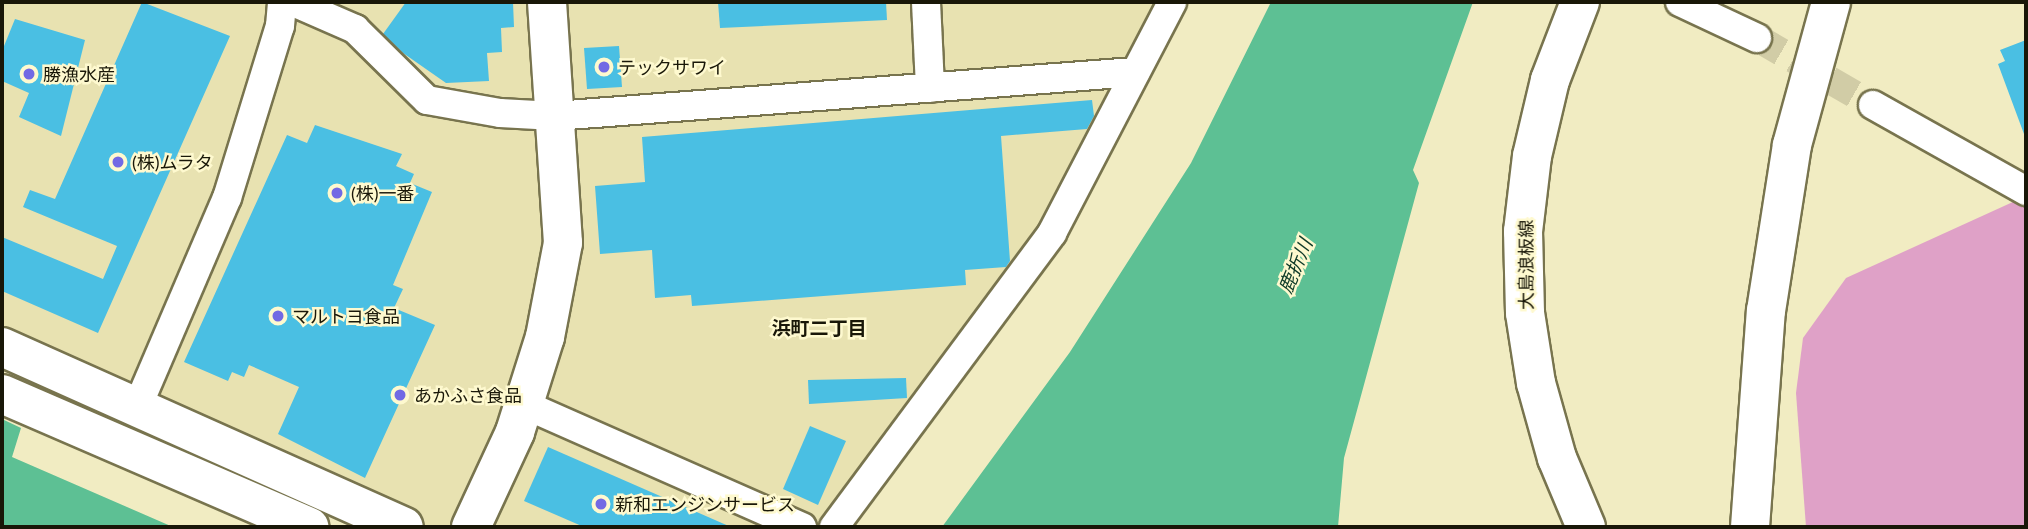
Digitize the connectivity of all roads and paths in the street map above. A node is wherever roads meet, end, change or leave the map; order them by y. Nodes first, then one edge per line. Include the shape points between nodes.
1 (282, 2) edge
2 (293, 2) edge
3 (547, 2) edge
4 (926, 2) edge
5 (1172, 2) edge
6 (1580, 2) edge
7 (1681, 2) edge
8 (1831, 2) edge
9 (1757, 38) tunnel mouth
10 (1135, 72) junction
11 (930, 88) junction
12 (1873, 105) tunnel mouth
13 (555, 116) junction
14 (2026, 191) edge
15 (2, 347) edge
16 (2, 394) edge
17 (523, 404) junction
18 (136, 410) junction
19 (309, 527) edge
20 (404, 527) edge
21 (471, 527) edge
22 (802, 527) edge
23 (834, 527) edge
24 (1586, 527) edge
25 (1750, 527) edge

1 - 18 street via 280,26 227,198
2 - 13 street via 355,29 427,100
3 - 13 street
4 - 11 street
5 - 10 street
6 - 24 street, 大島浪板線 via 1550,80 1532,156 1523,231 1525,313 1536,383 1557,458
7 - 9 street
8 - 25 street via 1792,145 1770,285
10 - 11 street
10 - 23 street via 1052,233
11 - 13 street
12 - 14 street
13 - 17 street via 563,243 545,337
15 - 18 street
16 - 19 street
17 - 21 street
17 - 22 street
18 - 20 street

